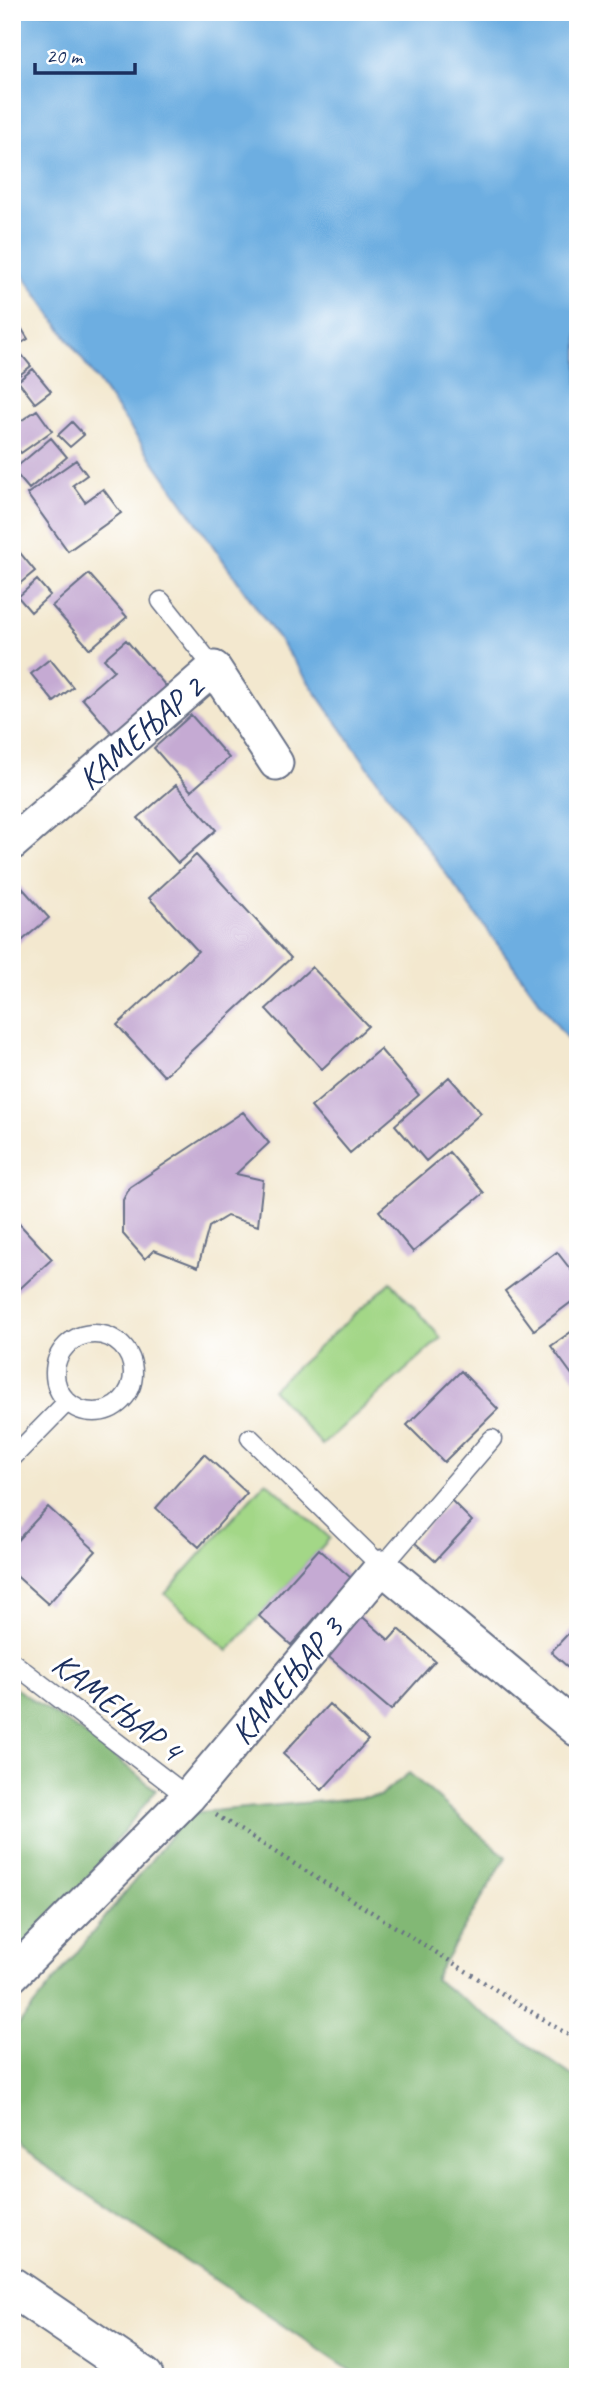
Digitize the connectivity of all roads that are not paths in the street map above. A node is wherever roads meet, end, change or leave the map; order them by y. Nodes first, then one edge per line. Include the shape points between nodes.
1 (161, 600) dead end
2 (214, 668) junction
3 (276, 763) dead end
4 (12, 843) edge
5 (67, 1402) junction
6 (250, 1438) dead end
7 (492, 1439) dead end
8 (12, 1458) edge
9 (382, 1567) junction
10 (12, 1662) edge
11 (578, 1730) edge
12 (188, 1797) junction
13 (12, 1975) edge
14 (12, 2287) edge
15 (144, 2377) edge

1 - 2 lane
2 - 3 street, КАМЕЊАР 2
2 - 4 street, КАМЕЊАР 2
5 - 5 lane via 79,1409 108,1409 129,1390 131,1362 114,1339 86,1334 62,1349 54,1376
5 - 8 lane
6 - 9 lane
7 - 9 lane
9 - 11 street
9 - 12 street, КАМЕЊАР 3
10 - 12 lane, КАМЕЊАР 4
12 - 13 street, КАМЕЊАР 3
14 - 15 street

